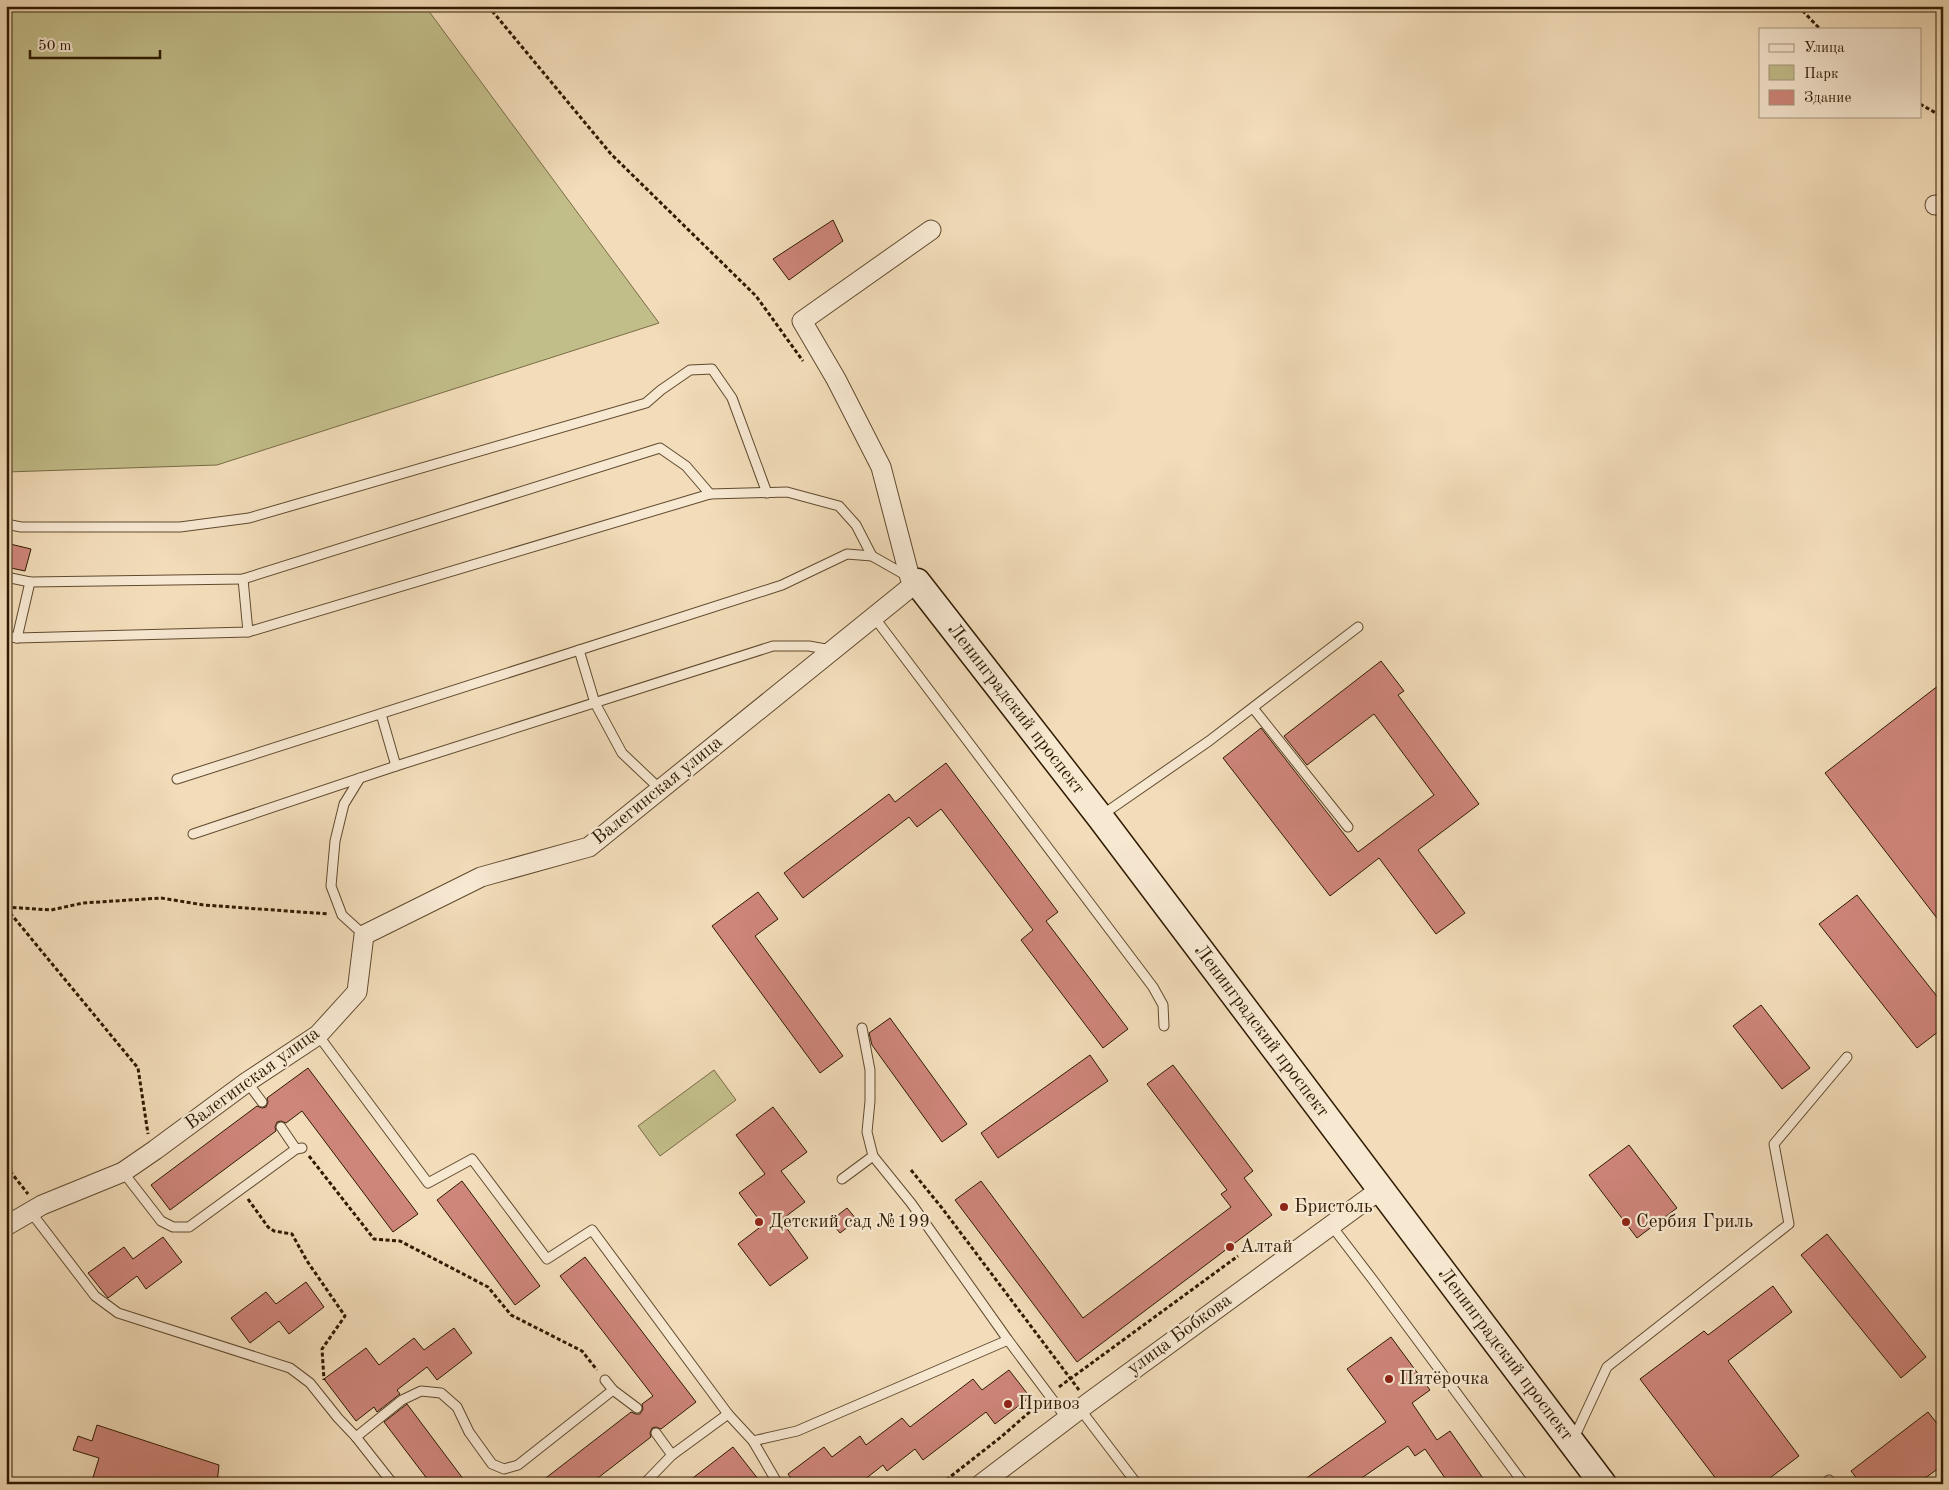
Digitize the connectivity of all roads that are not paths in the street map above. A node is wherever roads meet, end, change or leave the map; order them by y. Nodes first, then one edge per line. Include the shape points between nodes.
1 (931, 230) dead end
2 (768, 493) junction
3 (710, 494) junction
4 (6, 524) edge
5 (872, 556) junction
6 (6, 577) edge
7 (243, 579) junction
8 (914, 580) junction
9 (30, 582) junction
10 (874, 617) junction
11 (1358, 627) dead end
12 (248, 632) junction
13 (6, 636) edge
14 (17, 638) junction
15 (579, 650) junction
16 (833, 650) junction
17 (596, 703) junction
18 (1253, 708) junction
19 (382, 714) junction
20 (396, 766) junction
21 (360, 778) junction
22 (178, 779) dead end
23 (660, 789) junction
24 (1100, 817) junction
25 (1348, 828) dead end
26 (193, 834) dead end
27 (364, 935) junction
28 (1164, 1026) dead end
29 (862, 1028) dead end
30 (318, 1035) junction
31 (1847, 1057) dead end
32 (247, 1082) junction
33 (262, 1102) dead end
34 (281, 1127) dead end
35 (873, 1156) junction
36 (123, 1172) junction
37 (842, 1179) dead end
38 (1381, 1189) junction
39 (36, 1208) junction
40 (1330, 1225) junction
41 (6, 1226) edge
42 (1008, 1340) junction
43 (605, 1380) road end
44 (613, 1390) junction
45 (637, 1408) dead end
46 (1078, 1410) junction
47 (728, 1414) junction
48 (656, 1433) dead end
49 (356, 1437) junction
50 (753, 1441) junction
51 (1571, 1442) junction
52 (672, 1455) junction
53 (393, 1484) edge
54 (644, 1484) edge
55 (778, 1484) edge
56 (981, 1484) edge
57 (1137, 1484) edge
58 (1524, 1484) edge
59 (1603, 1484) edge

1 - 8 street via 802,321 881,467
2 - 3 lane
2 - 4 lane via 732,398 712,369 690,370 646,403 249,518 180,527 21,527
2 - 5 lane via 788,492 839,506 856,525
3 - 7 lane via 686,466 660,448
3 - 12 lane
5 - 8 lane
5 - 15 lane via 847,554 782,585
6 - 9 lane
7 - 9 lane
7 - 12 lane
8 - 10 street, Валегинская улица
8 - 24 street, Ленинградский проспект
9 - 14 lane
10 - 16 street, Валегинская улица
10 - 28 lane via 1153,988 1163,1005
11 - 18 lane
12 - 14 lane
13 - 14 lane
15 - 17 lane
15 - 19 lane
16 - 17 lane via 773,646
16 - 23 street, Валегинская улица
17 - 20 lane
17 - 23 lane via 622,753
18 - 24 lane
18 - 25 lane
19 - 20 lane
19 - 22 lane
20 - 21 lane
21 - 26 lane
21 - 27 lane via 344,804 335,841 331,886 342,915
23 - 27 street, Валегинская улица via 589,847 481,877
24 - 38 street, Ленинградский проспект
27 - 30 street, Валегинская улица via 357,992
29 - 35 lane via 870,1070 867,1132
30 - 32 street, Валегинская улица
30 - 47 lane via 428,1183 472,1159 547,1259 592,1230
31 - 51 lane via 1774,1144 1789,1224 1607,1367
32 - 33 lane
32 - 36 street, Валегинская улица
34 - 36 lane via 299,1148 189,1227 173,1227 161,1221
35 - 37 lane
35 - 42 lane via 921,1217
36 - 39 street, Валегинская улица
38 - 40 street, улица Бобкова
38 - 51 street, Ленинградский проспект
39 - 41 street, Валегинская улица
39 - 49 lane via 95,1296 112,1309 290,1368 310,1383
40 - 46 street, улица Бобкова
40 - 58 lane
42 - 46 lane via 1049,1394
42 - 50 lane via 797,1431
43 - 44 lane
44 - 45 lane
44 - 49 lane via 518,1465 504,1469 492,1464 482,1453 457,1407 441,1393 421,1391 402,1400
46 - 56 street, улица Бобкова
46 - 57 lane
47 - 50 lane
47 - 52 lane
48 - 52 lane
49 - 53 lane
50 - 55 lane
51 - 59 street, Ленинградский проспект
52 - 54 lane

